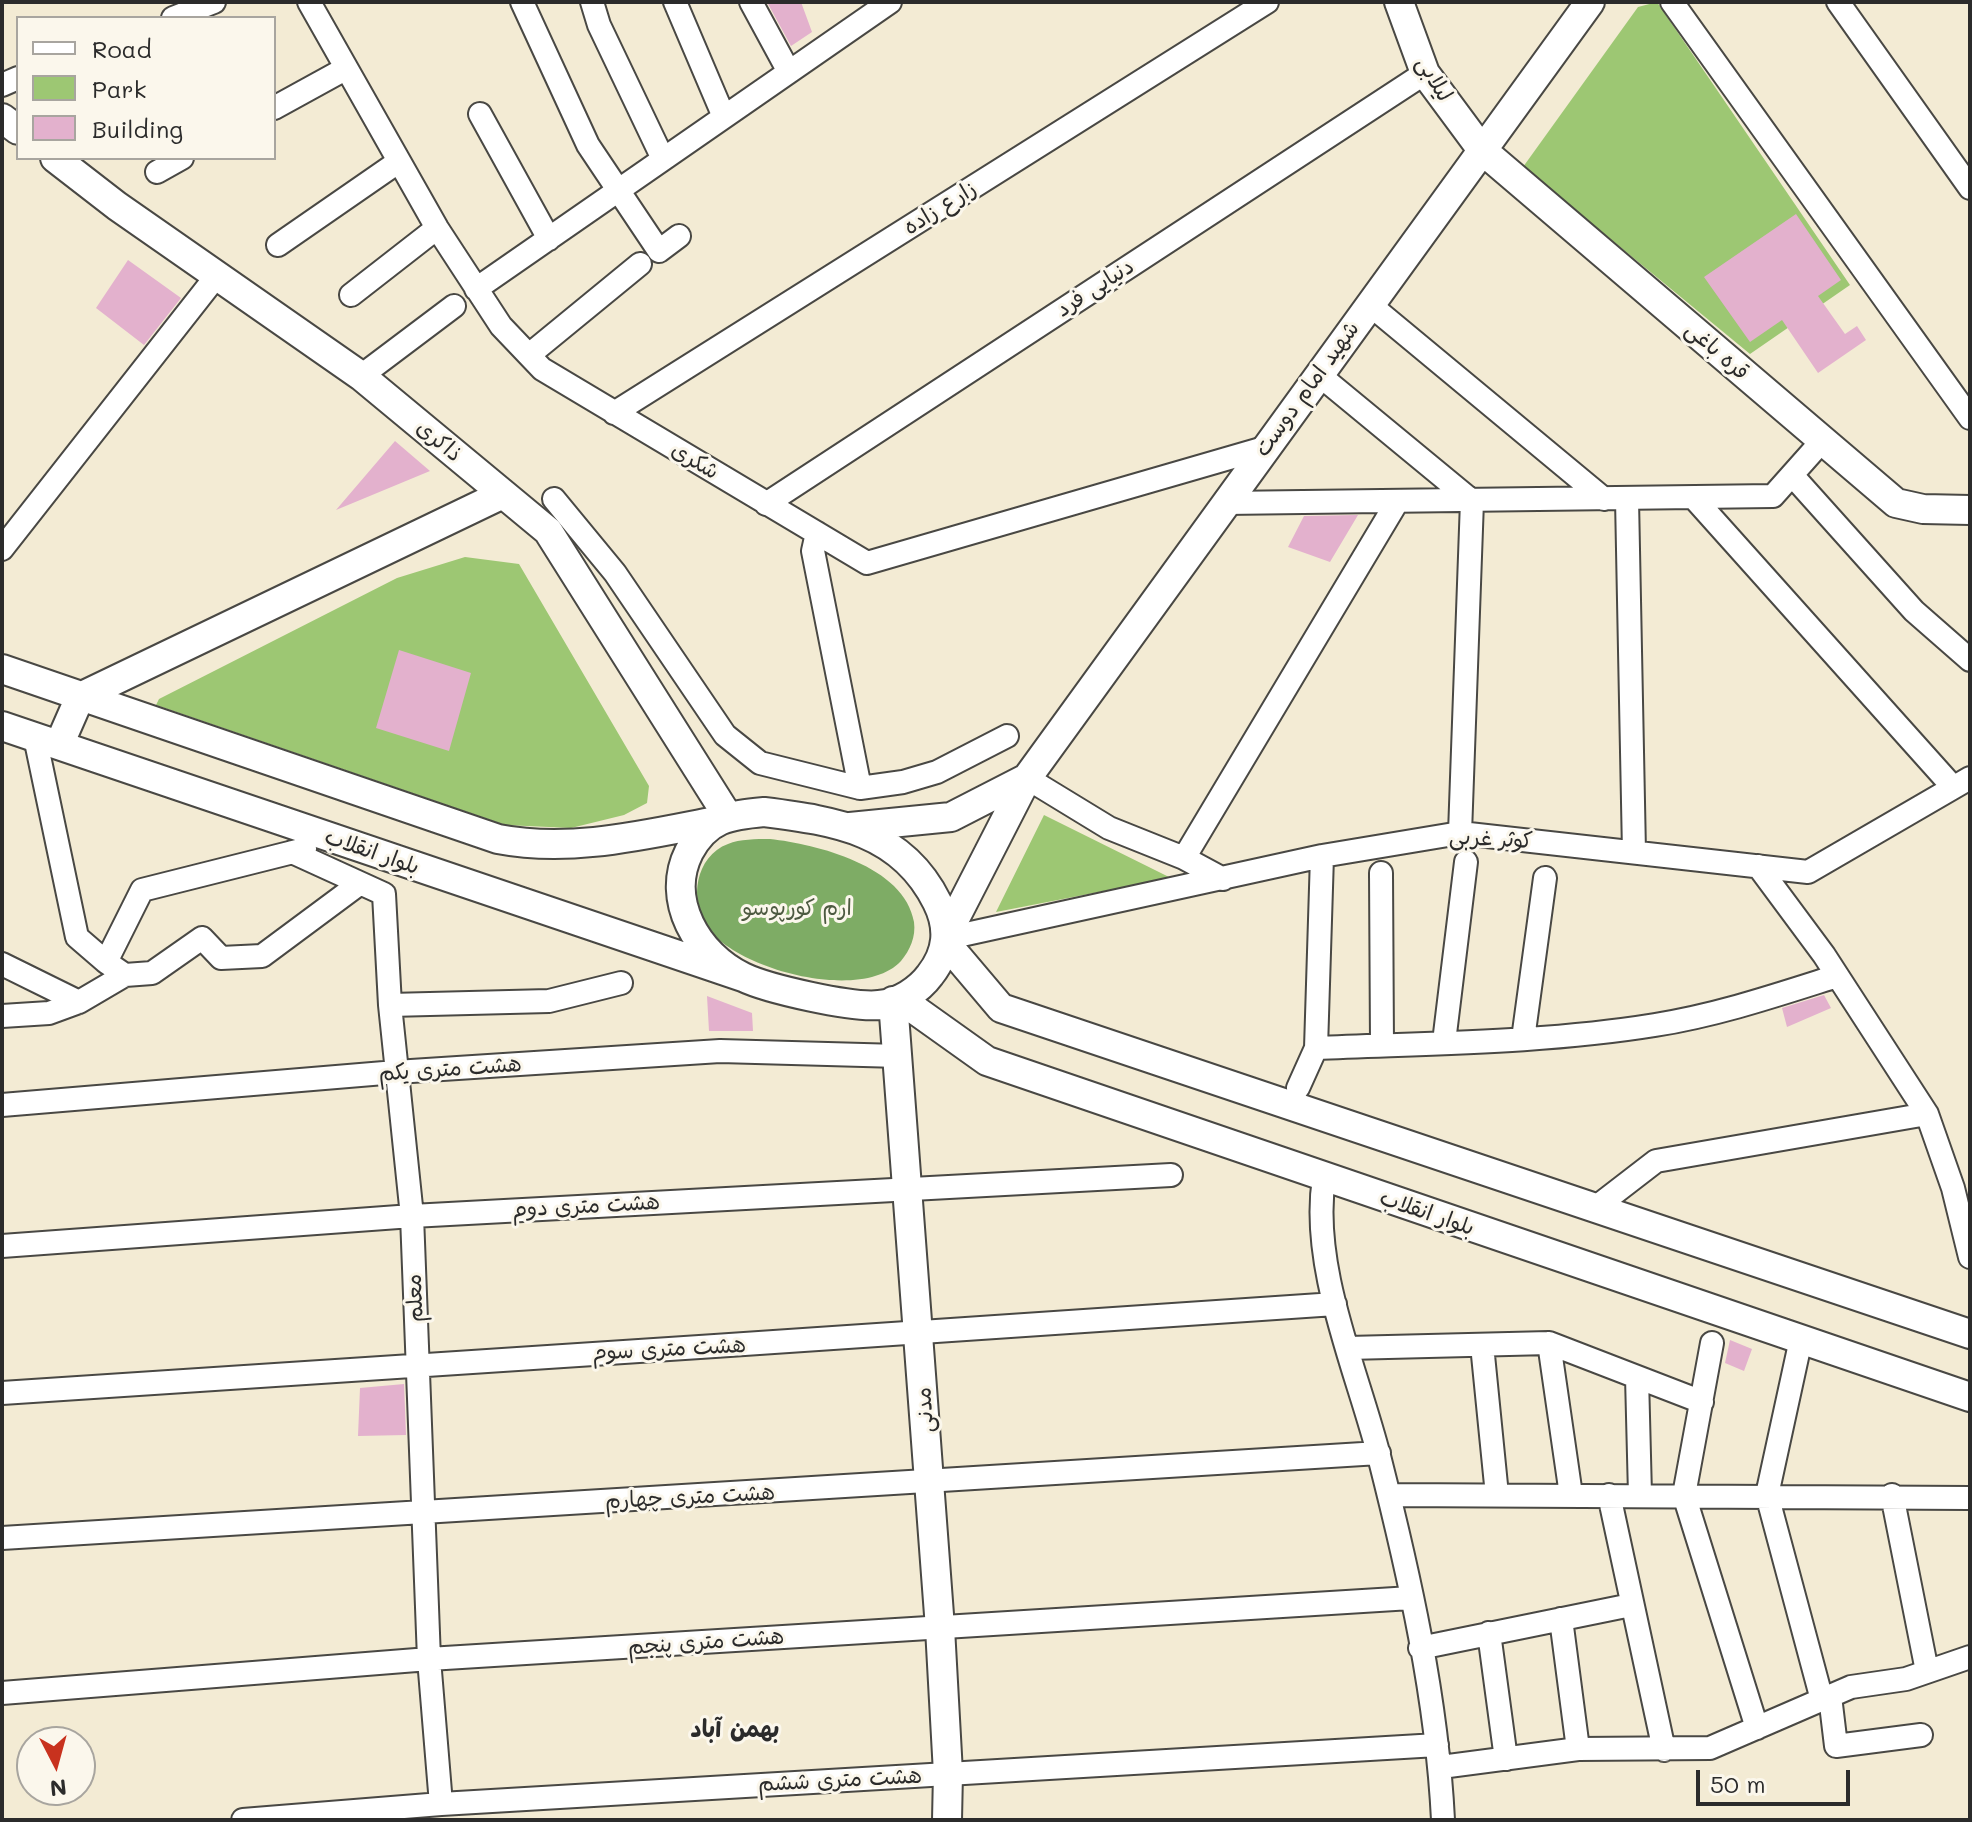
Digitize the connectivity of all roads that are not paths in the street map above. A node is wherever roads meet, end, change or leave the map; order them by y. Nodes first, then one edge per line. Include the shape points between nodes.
1 (214, 2) edge
2 (309, 2) edge
3 (522, 2) edge
4 (592, 2) edge
5 (675, 2) edge
6 (751, 2) edge
7 (890, 2) edge
8 (1267, 2) edge
9 (1399, 2) edge
10 (1590, 2) edge
11 (1672, 2) edge
12 (1838, 2) edge
13 (178, 16) edge
14 (345, 69) junction
15 (789, 72) junction
16 (1425, 73) junction
17 (276, 107) edge
18 (480, 114) dead end
19 (724, 117) junction
20 (1482, 150) junction
21 (663, 159) junction
22 (58, 160) edge
23 (178, 160) edge
24 (398, 162) junction
25 (157, 172) dead end
26 (1970, 188) edge
27 (618, 190) junction
28 (437, 228) junction
29 (679, 236) dead end
30 (549, 239) junction
31 (278, 245) dead end
32 (640, 264) dead end
33 (218, 274) junction
34 (476, 289) junction
35 (351, 295) dead end
36 (1369, 304) junction
37 (454, 306) dead end
38 (529, 355) junction
39 (1318, 374) junction
40 (361, 376) junction
41 (614, 413) junction
42 (1970, 418) edge
43 (1822, 441) junction
44 (1264, 448) junction
45 (1792, 475) junction
46 (503, 494) junction
47 (1694, 498) junction
48 (554, 499) dead end
49 (1604, 499) junction
50 (1627, 499) junction
51 (1472, 501) junction
52 (1397, 502) junction
53 (1225, 503) junction
54 (766, 504) junction
55 (1970, 510) edge
56 (817, 533) junction
57 (2, 549) edge
58 (1970, 660) edge
59 (2, 669) edge
60 (80, 697) junction
61 (2, 726) edge
62 (1007, 736) dead end
63 (47, 741) junction
64 (1027, 778) junction
65 (1961, 782) edge
66 (860, 788) junction
67 (721, 818) junction
68 (850, 827) junction
69 (1460, 833) junction
70 (339, 841) junction
71 (292, 852) junction
72 (1634, 852) junction
73 (1322, 856) junction
74 (1184, 858) junction
75 (1466, 862) dead end
76 (1758, 866) junction
77 (1381, 873) dead end
78 (1545, 878) dead end
79 (1223, 879) junction
80 (359, 884) junction
81 (947, 938) junction
82 (106, 962) junction
83 (2, 964) edge
84 (125, 975) junction
85 (1837, 976) junction
86 (743, 977) junction
87 (621, 983) dead end
88 (897, 1000) junction
89 (79, 1002) junction
90 (390, 1005) junction
91 (2, 1016) edge
92 (1523, 1039) junction
93 (1444, 1042) junction
94 (1382, 1045) junction
95 (1316, 1048) junction
96 (899, 1056) junction
97 (396, 1072) junction
98 (1298, 1088) dead end
99 (2, 1105) edge
100 (1927, 1114) junction
101 (1171, 1175) dead end
102 (1324, 1178) junction
103 (909, 1186) junction
104 (1595, 1208) junction
105 (412, 1216) junction
106 (2, 1246) edge
107 (1970, 1257) edge
108 (1335, 1304) junction
109 (1970, 1334) edge
110 (920, 1335) junction
111 (1801, 1339) junction
112 (1549, 1343) junction
113 (1712, 1343) dead end
114 (1482, 1345) junction
115 (1348, 1348) junction
116 (417, 1363) junction
117 (1637, 1377) junction
118 (2, 1393) edge
119 (1970, 1397) edge
120 (1702, 1402) junction
121 (1379, 1453) junction
122 (930, 1483) junction
123 (1389, 1495) junction
124 (1497, 1495) junction
125 (1571, 1495) junction
126 (1609, 1495) junction
127 (1640, 1495) junction
128 (1684, 1495) junction
129 (1767, 1495) junction
130 (1892, 1495) junction
131 (1970, 1498) edge
132 (423, 1512) junction
133 (2, 1538) edge
134 (1411, 1598) junction
135 (1631, 1605) junction
136 (1561, 1619) junction
137 (940, 1628) junction
138 (1489, 1633) junction
139 (1420, 1648) junction
140 (1970, 1657) edge
141 (429, 1659) junction
142 (1927, 1671) junction
143 (2, 1693) edge
144 (1826, 1698) junction
145 (1757, 1728) junction
146 (1921, 1735) dead end
147 (1578, 1749) junction
148 (1664, 1750) junction
149 (1439, 1756) junction
150 (1506, 1759) junction
151 (948, 1773) junction
152 (441, 1804) junction
153 (243, 1820) edge
154 (947, 1820) edge
155 (1443, 1820) edge

1 - 13 street
2 - 14 street, شکری
3 - 27 street via 588,145
4 - 21 street
5 - 19 street
6 - 15 street
7 - 15 street
8 - 41 street, زارع زاده
9 - 16 main road, لیلابی
10 - 20 main road, شهید امام دوست
11 - 42 street
12 - 26 street
14 - 17 street
14 - 24 street, شکری
15 - 19 street
16 - 20 main road, لیلابی
16 - 54 street, دنیایی فرد
18 - 30 street
19 - 21 street
20 - 36 main road, شهید امام دوست
20 - 43 main road, قره باغی
21 - 27 street
22 - 33 main road, ذاکری
23 - 25 street
24 - 28 street, شکری
24 - 31 street
27 - 29 street via 659,251
27 - 30 street
28 - 34 street, شکری
28 - 35 street
30 - 34 street
32 - 38 street
33 - 40 main road, ذاکری
33 - 57 street
34 - 38 street, شکری
36 - 39 main road, شهید امام دوست
36 - 49 street
37 - 40 street
38 - 41 street, شکری via 542,369
39 - 44 main road, شهید امام دوست
39 - 51 street
40 - 46 main road, ذاکری
41 - 54 street, شکری
43 - 45 street
43 - 55 main road, قره باغی via 1896,503
44 - 53 main road, شهید امام دوست
44 - 56 street, شکری via 867,563
45 - 47 street via 1773,496
45 - 58 street via 1914,611
46 - 60 main road
46 - 67 main road, ذاکری via 548,531
47 - 50 street
47 - 65 street
48 - 66 street via 615,573 725,735 760,763
49 - 50 street
49 - 51 street
50 - 72 street
51 - 52 street
51 - 69 street
52 - 53 street
52 - 74 street
53 - 64 main road, شهید امام دوست
54 - 56 street, شکری
56 - 66 street via 813,551
59 - 60 main road
60 - 63 main road
60 - 67 main road via 498,839 561,846
61 - 63 main road, بلوار انقلاب
62 - 66 street via 937,772
63 - 70 main road, بلوار انقلاب
63 - 82 street via 77,937
64 - 68 main road via 951,817
64 - 74 street via 1109,828
64 - 81 main road, شهید امام دوست
65 - 76 street, کوثر غربی via 1808,872
67 - 68 main road via 764,812
67 - 86 main road via 691,848 680,895 686,920 707,949
68 - 81 main road via 903,854 927,881
69 - 72 street, کوثر غربی
69 - 73 street, کوثر غربی
70 - 71 street
70 - 86 main road, بلوار انقلاب
71 - 80 street, معلم
71 - 82 street via 142,890
72 - 76 street, کوثر غربی
73 - 79 street, کوثر غربی
73 - 95 street
74 - 79 street
75 - 93 street
76 - 85 street
77 - 94 street
78 - 92 street
79 - 81 street, کوثر غربی
80 - 84 street via 262,956 221,958 202,938 152,973
80 - 90 street, معلم via 384,894
81 - 88 main road via 938,965 922,986
81 - 104 main road via 1001,1008
82 - 84 street
83 - 89 street
84 - 89 street
85 - 92 street via 1711,1014
85 - 100 street
86 - 88 main road via 856,1004
87 - 90 street via 549,1001
88 - 96 main road, مدنی
88 - 102 main road, بلوار انقلاب via 987,1061
89 - 91 street via 49,1013
90 - 97 street, معلم
92 - 93 street
93 - 94 street
94 - 95 street
95 - 98 street
96 - 97 street, هشت متری یکم via 720,1051
96 - 103 main road, مدنی
97 - 99 street, هشت متری یکم
97 - 105 street, معلم
100 - 104 street via 1656,1161
100 - 107 street
101 - 103 street, هشت متری دوم
102 - 108 street via 1319,1208
102 - 111 main road, بلوار انقلاب
103 - 105 street, هشت متری دوم
103 - 110 main road, مدنی
104 - 109 main road
105 - 106 street, هشت متری دوم
105 - 116 street, معلم
108 - 110 street, هشت متری سوم
108 - 115 street
110 - 116 street, هشت متری سوم
110 - 122 main road, مدنی
111 - 119 main road, بلوار انقلاب
111 - 129 street
112 - 114 street
112 - 117 street
112 - 125 street
113 - 120 street
114 - 115 street
114 - 124 street
115 - 121 street
116 - 118 street, هشت متری سوم
116 - 132 street, معلم
117 - 120 street
117 - 127 street
120 - 128 street
121 - 122 street, هشت متری چهارم
121 - 123 street
122 - 132 street, هشت متری چهارم
122 - 137 main road, مدنی
123 - 124 street
123 - 134 street
124 - 125 street
125 - 126 street
126 - 127 street
126 - 135 street
127 - 128 street
128 - 129 street
128 - 145 street
129 - 130 street
129 - 144 street
130 - 131 street
130 - 142 street
132 - 133 street, هشت متری چهارم
132 - 141 street, معلم
134 - 137 street, هشت متری پنجم
134 - 139 street
135 - 136 street
135 - 148 street
136 - 138 street
136 - 147 street
137 - 141 street, هشت متری پنجم
137 - 151 main road, مدنی
138 - 139 street
138 - 150 street
139 - 149 street
140 - 142 street, هشت متری ششم
141 - 143 street, هشت متری پنجم
141 - 152 street, معلم
142 - 144 street, هشت متری ششم via 1851,1687
144 - 145 street, هشت متری ششم
144 - 146 street via 1836,1746
145 - 148 street, هشت متری ششم via 1710,1748
147 - 148 street, هشت متری ششم
147 - 150 street, هشت متری ششم
149 - 150 street, هشت متری ششم
149 - 151 street, هشت متری ششم
149 - 155 street
151 - 152 street, هشت متری ششم
151 - 154 main road, مدنی
152 - 153 street, هشت متری ششم

